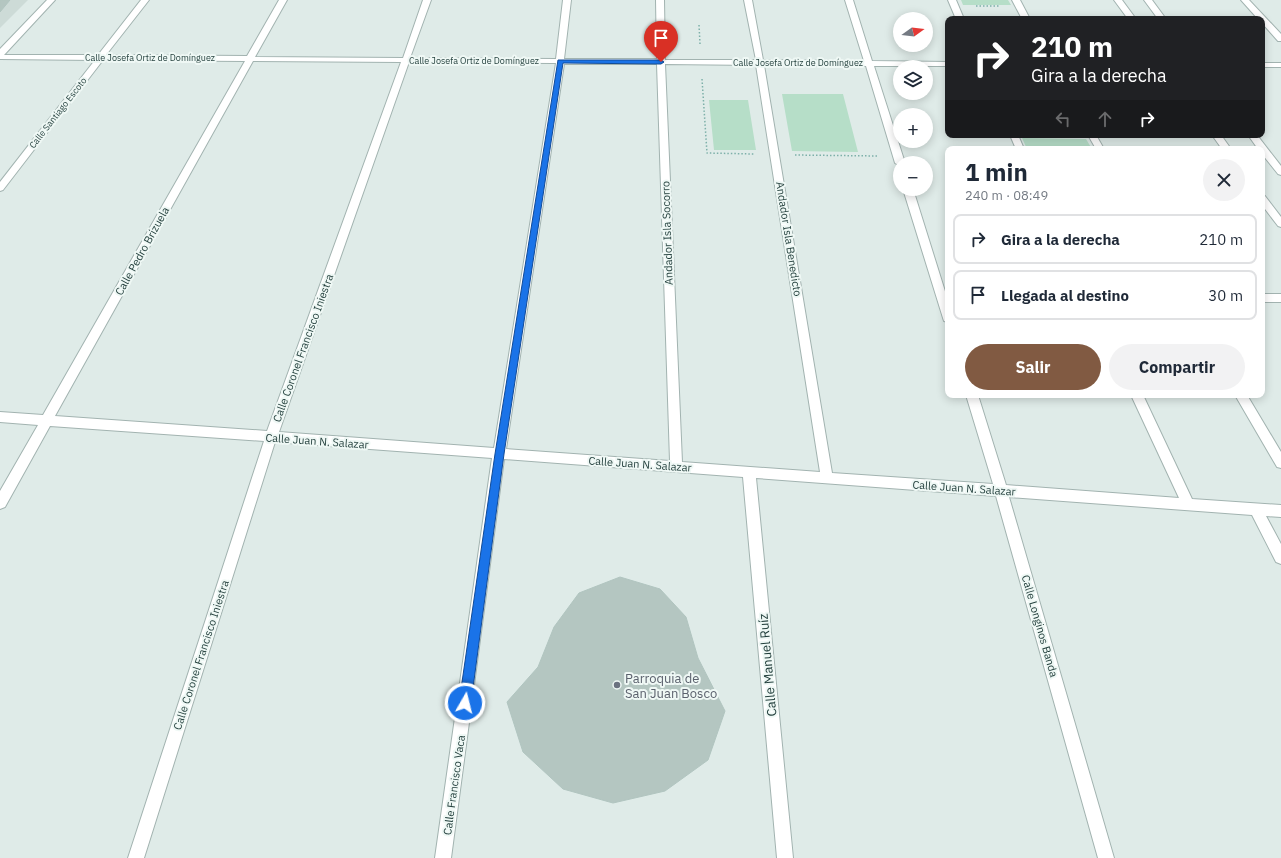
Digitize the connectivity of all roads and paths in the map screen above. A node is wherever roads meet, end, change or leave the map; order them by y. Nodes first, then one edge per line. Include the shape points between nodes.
1 (51, 0) edge
2 (145, 0) edge
3 (283, 0) edge
4 (427, 0) edge
5 (567, 0) edge
6 (660, 0) edge
7 (748, 0) edge
8 (849, 0) edge
9 (1118, 0) edge
10 (1148, 0) edge
11 (1245, 0) edge
12 (953, 3) edge
13 (1018, 3) edge
14 (959, 16) edge
15 (1024, 16) edge
16 (1130, 16) edge
17 (1160, 16) edge
18 (1260, 16) edge
19 (1265, 22) edge
20 (1281, 39) edge
21 (0, 54) edge
22 (0, 57) edge
23 (100, 58) junction
24 (250, 59) junction
25 (405, 60) junction
26 (560, 61) junction
27 (661, 62) junction
28 (760, 63) junction
29 (869, 63) junction
30 (945, 64) edge
31 (1265, 65) edge
32 (1281, 65) edge
33 (1218, 138) edge
34 (1254, 138) edge
35 (1225, 146) edge
36 (1261, 146) edge
37 (1265, 152) edge
38 (898, 156) edge
39 (1281, 172) edge
40 (0, 188) edge
41 (910, 196) edge
42 (1265, 202) edge
43 (1281, 224) edge
44 (1265, 298) edge
45 (1281, 298) edge
46 (945, 308) edge
47 (973, 398) edge
48 (1138, 398) edge
49 (1243, 398) edge
50 (0, 417) edge
51 (46, 421) junction
52 (271, 437) junction
53 (499, 454) junction
54 (1281, 463) edge
55 (676, 467) junction
56 (749, 472) junction
57 (827, 478) junction
58 (1001, 491) junction
59 (0, 503) edge
60 (1188, 504) junction
61 (1256, 509) junction
62 (1281, 511) edge
63 (1281, 558) edge
64 (136, 858) edge
65 (444, 858) edge
66 (784, 858) edge
67 (1106, 858) edge

1 - 21 street
2 - 23 street, Calle Santiago Escoto
3 - 24 street, Calle Pedro Brizuela
4 - 25 street, Calle Coronel Francisco Iniestra
5 - 26 street, Calle Francisco Vaca
6 - 27 street, Andador Isla Socorro
7 - 28 street, Andador Isla Benedicto
8 - 29 street
9 - 16 street
10 - 17 street
11 - 18 street
12 - 13 path
12 - 14 street
13 - 15 street
19 - 20 street
22 - 23 street, Calle Josefa Ortiz de Domínguez
23 - 24 street, Calle Josefa Ortiz de Domínguez
23 - 40 street, Calle Santiago Escoto
24 - 25 street, Calle Josefa Ortiz de Domínguez
24 - 51 street, Calle Pedro Brizuela
25 - 26 street, Calle Josefa Ortiz de Domínguez
25 - 52 street, Calle Coronel Francisco Iniestra
26 - 27 street, Calle Josefa Ortiz de Domínguez
26 - 53 street, Calle Francisco Vaca
27 - 28 street, Calle Josefa Ortiz de Domínguez
27 - 55 street, Andador Isla Socorro
28 - 29 street, Calle Josefa Ortiz de Domínguez
28 - 57 street, Andador Isla Benedicto
29 - 30 street, Calle Josefa Ortiz de Domínguez
29 - 38 street
31 - 32 street
33 - 35 street
34 - 36 street
37 - 39 street
41 - 46 street
42 - 43 street
44 - 45 street
47 - 58 street, Calle Longinos Banda
48 - 60 street
49 - 54 street
50 - 51 street, Calle Juan N. Salazar
51 - 52 street, Calle Juan N. Salazar
51 - 59 street, Calle Pedro Brizuela
52 - 53 street, Calle Juan N. Salazar
52 - 64 street, Calle Coronel Francisco Iniestra
53 - 55 street, Calle Juan N. Salazar
53 - 65 street, Calle Francisco Vaca
55 - 56 street, Calle Juan N. Salazar
56 - 57 street, Calle Juan N. Salazar
56 - 66 street, Calle Manuel Ruíz
57 - 58 street, Calle Juan N. Salazar
58 - 60 street, Calle Juan N. Salazar
58 - 67 street, Calle Longinos Banda
60 - 61 street, Calle Juan N. Salazar
61 - 62 street, Calle Juan N. Salazar
61 - 63 street

